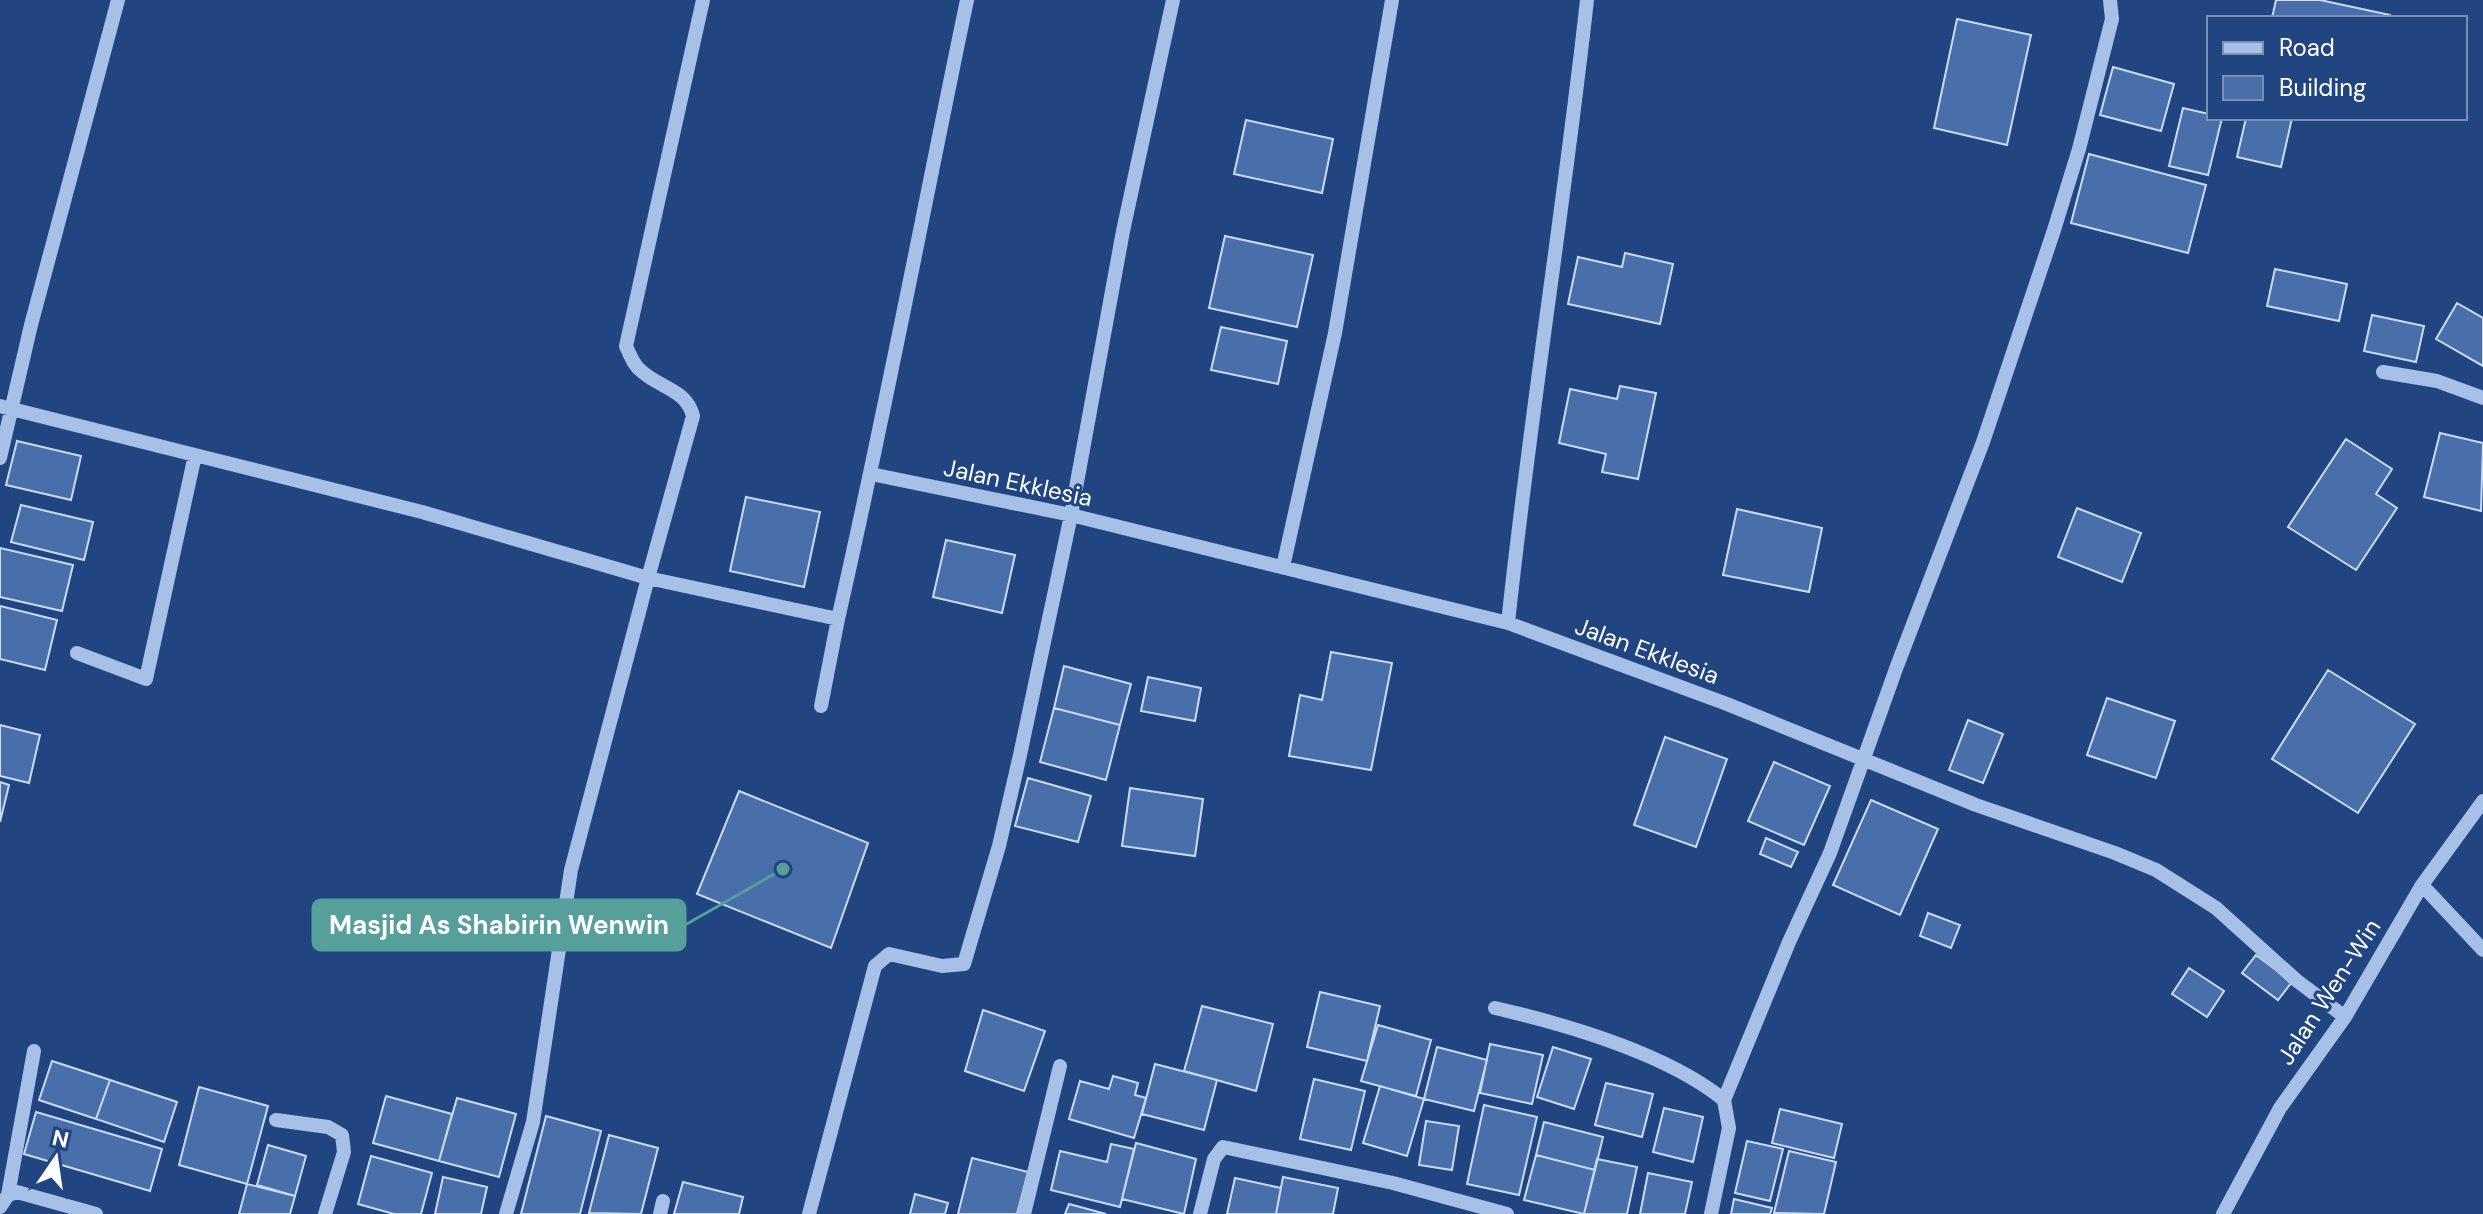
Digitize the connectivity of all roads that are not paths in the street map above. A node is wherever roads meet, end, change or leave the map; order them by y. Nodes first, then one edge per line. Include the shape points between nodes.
1 (118, 0) edge
2 (703, 0) edge
3 (967, 0) edge
4 (1173, 0) edge
5 (1392, 0) edge
6 (1587, 0) edge
7 (2110, 0) edge
8 (2383, 372) dead end
9 (2483, 398) edge
10 (6, 408) edge
11 (195, 455) junction
12 (0, 458) edge
13 (871, 474) junction
14 (1071, 515) junction
15 (1283, 567) junction
16 (648, 578) junction
17 (838, 619) junction
18 (1508, 623) junction
19 (77, 653) dead end
20 (821, 706) dead end
21 (1863, 760) junction
22 (2483, 801) edge
23 (2422, 885) junction
24 (2483, 950) edge
25 (1495, 1008) dead end
26 (2345, 1017) junction
27 (34, 1051) dead end
28 (1060, 1066) dead end
29 (1724, 1100) junction
30 (276, 1120) dead end
31 (4, 1201) edge
32 (96, 1214) edge
33 (325, 1214) edge
34 (506, 1214) edge
35 (809, 1214) edge
36 (1024, 1214) edge
37 (1200, 1214) edge
38 (1507, 1214) edge
39 (1711, 1214) edge
40 (2223, 1214) edge

1 - 10 street
2 - 16 street via 626,346 637,367 676,391 693,416
3 - 13 street
4 - 14 street via 1123,231
5 - 15 street via 1335,333
6 - 18 street
7 - 21 street via 2112,19 2054,230 1983,442
8 - 9 street via 2437,381
10 - 11 street
10 - 12 street
11 - 16 street via 422,512
11 - 19 street via 146,679
13 - 14 street, Jalan Ekklesia
13 - 17 street
14 - 15 street, Jalan Ekklesia
14 - 35 street via 999,846 964,964 942,966 889,954 875,966
15 - 18 street, Jalan Ekklesia
16 - 17 street
16 - 34 street via 571,870 533,1122
17 - 20 street
18 - 21 street, Jalan Ekklesia
21 - 26 street, Jalan Ekklesia via 2156,870 2216,908
21 - 29 street via 1830,853
22 - 23 street, Jalan Wen-Win
23 - 24 street
23 - 26 street, Jalan Wen-Win
25 - 29 street via 1646,1056 1706,1085
26 - 40 street, Jalan Wen-Win via 2280,1108
27 - 31 street
28 - 36 street
29 - 39 street via 1729,1128
30 - 33 street via 328,1127 342,1135 344,1152
31 - 32 street via 17,1192
37 - 38 street via 1214,1159 1223,1147

